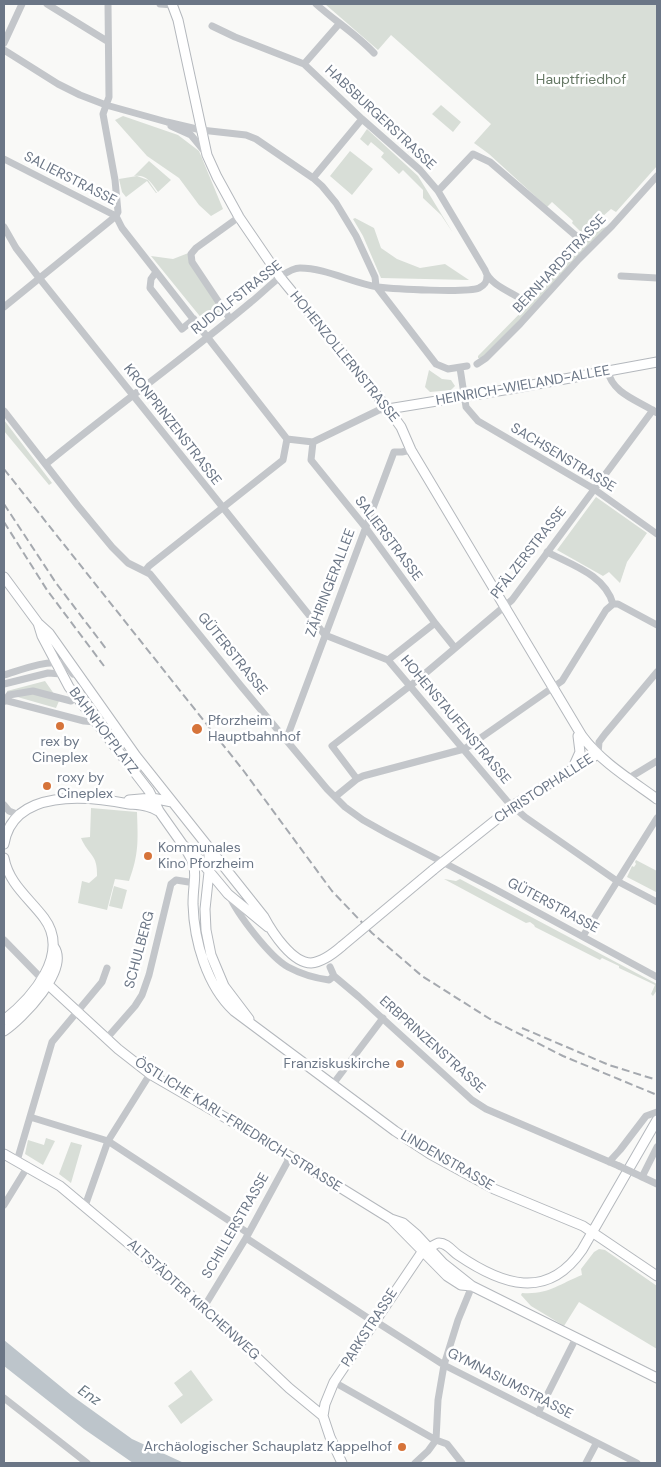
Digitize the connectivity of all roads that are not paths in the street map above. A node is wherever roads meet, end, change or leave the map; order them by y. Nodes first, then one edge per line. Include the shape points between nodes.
1 (22, 4) edge
2 (47, 4) edge
3 (108, 4) edge
4 (160, 4) edge
5 (316, 4) edge
6 (172, 5) edge
7 (339, 24) junction
8 (212, 26) dead end
9 (107, 41) junction
10 (4, 43) edge
11 (4, 50) edge
12 (374, 52) dead end
13 (304, 64) junction
14 (106, 105) junction
15 (362, 119) junction
16 (168, 122) junction
17 (201, 130) junction
18 (207, 155) junction
19 (4, 159) edge
20 (657, 176) edge
21 (313, 178) junction
22 (438, 191) junction
23 (116, 216) junction
24 (239, 217) junction
25 (4, 227) edge
26 (583, 239) dead end
27 (156, 272) junction
28 (487, 276) junction
29 (621, 276) dead end
30 (280, 278) junction
31 (657, 278) edge
32 (40, 279) junction
33 (376, 286) junction
34 (481, 287) junction
35 (501, 288) junction
36 (518, 297) dead end
37 (4, 307) edge
38 (194, 319) junction
39 (230, 319) junction
40 (206, 338) junction
41 (657, 362) edge
42 (477, 364) dead end
43 (608, 371) junction
44 (134, 395) junction
45 (464, 397) junction
46 (388, 409) junction
47 (4, 411) edge
48 (655, 412) edge
49 (287, 439) junction
50 (313, 442) junction
51 (407, 451) junction
52 (46, 464) junction
53 (594, 489) junction
54 (222, 508) junction
55 (366, 528) junction
56 (657, 534) edge
57 (547, 552) junction
58 (145, 571) junction
59 (4, 577) edge
60 (612, 604) junction
61 (505, 606) junction
62 (38, 623) junction
63 (435, 623) junction
64 (657, 625) edge
65 (325, 635) junction
66 (455, 648) junction
67 (388, 660) junction
68 (55, 663) junction
69 (657, 672) edge
70 (48, 673) junction
71 (62, 674) junction
72 (4, 675) edge
73 (4, 684) edge
74 (85, 684) junction
75 (410, 686) junction
76 (552, 687) junction
77 (4, 700) edge
78 (70, 701) dead end
79 (95, 722) junction
80 (572, 722) junction
81 (286, 740) junction
82 (464, 749) junction
83 (598, 754) junction
84 (657, 761) edge
85 (572, 770) junction
86 (629, 778) junction
87 (356, 779) junction
88 (335, 797) junction
89 (152, 798) junction
90 (657, 799) edge
91 (119, 801) junction
92 (172, 802) junction
93 (4, 805) edge
94 (512, 806) junction
95 (158, 811) junction
96 (19, 815) junction
97 (657, 818) edge
98 (4, 844) edge
99 (184, 845) junction
100 (209, 849) junction
101 (4, 858) edge
102 (442, 862) junction
103 (210, 872) junction
104 (617, 881) junction
105 (195, 882) junction
106 (236, 883) junction
107 (224, 889) junction
108 (206, 896) junction
109 (657, 902) edge
110 (269, 928) junction
111 (582, 936) junction
112 (4, 940) edge
113 (107, 968) dead end
114 (330, 968) dead end
115 (334, 976) junction
116 (657, 977) edge
117 (45, 981) junction
118 (77, 1011) junction
119 (383, 1018) junction
120 (4, 1020) edge
121 (252, 1022) junction
122 (4, 1031) edge
123 (107, 1038) junction
124 (150, 1074) junction
125 (333, 1084) junction
126 (657, 1112) edge
127 (30, 1117) junction
128 (657, 1120) edge
129 (108, 1141) junction
130 (657, 1146) edge
131 (4, 1154) edge
132 (290, 1157) junction
133 (18, 1161) junction
134 (609, 1162) junction
135 (28, 1166) junction
136 (640, 1176) junction
137 (657, 1184) edge
138 (4, 1205) edge
139 (85, 1206) junction
140 (592, 1232) junction
141 (247, 1235) junction
142 (426, 1251) junction
143 (657, 1276) edge
144 (472, 1286) junction
145 (204, 1307) junction
146 (375, 1321) junction
147 (576, 1338) junction
148 (444, 1365) junction
149 (657, 1378) edge
150 (334, 1382) junction
151 (4, 1398) edge
152 (538, 1413) junction
153 (323, 1416) junction
154 (436, 1440) junction
155 (596, 1444) junction
156 (88, 1463) edge
157 (342, 1463) edge
158 (415, 1463) edge
159 (462, 1463) edge
160 (586, 1463) edge
161 (637, 1463) edge

1 - 10 street
2 - 9 street
3 - 9 street
4 - 6 street
5 - 7 street
6 - 17 main road, HOHENZOLLERNSTRASSE
7 - 12 street
7 - 13 street, HABSBURGERSTRASSE
8 - 13 street, HABSBURGERSTRASSE
9 - 14 street via 109,97
11 - 14 street via 69,90
13 - 15 street, HABSBURGERSTRASSE
14 - 16 street
14 - 23 street via 103,114 119,204
15 - 21 street
15 - 22 street, HABSBURGERSTRASSE via 420,170
16 - 17 street
16 - 18 street via 171,127 191,135
17 - 18 main road, HOHENZOLLERNSTRASSE
17 - 21 street via 246,135
18 - 24 main road, HOHENZOLLERNSTRASSE
19 - 23 street, SALIERSTRASSE
20 - 42 street, BERNHARDSTRASSE via 520,324
21 - 33 street via 336,203 356,236
22 - 26 street, HABSBURGERSTRASSE via 473,154 490,162
22 - 28 street, HABSBURGERSTRASSE
23 - 27 street, SALIERSTRASSE
23 - 32 street
24 - 30 main road, HOHENZOLLERNSTRASSE
24 - 39 street via 191,254 191,260
25 - 32 street, KRONPRINZENSTRASSE
27 - 38 street, SALIERSTRASSE
27 - 38 street via 150,288 182,329
28 - 34 street
28 - 35 street, HABSBURGERSTRASSE
29 - 31 street
30 - 33 street, RUDOLFSTRASSE via 302,268
30 - 39 street, RUDOLFSTRASSE
30 - 46 main road, HOHENZOLLERNSTRASSE
32 - 37 street
32 - 44 street, KRONPRINZENSTRASSE
33 - 34 street, RUDOLFSTRASSE via 467,290
33 - 45 street via 436,364 448,369 464,367
34 - 35 street, RUDOLFSTRASSE
35 - 36 street, HABSBURGERSTRASSE
38 - 40 street, SALIERSTRASSE
39 - 40 street, RUDOLFSTRASSE
40 - 44 street, RUDOLFSTRASSE
40 - 49 street, SALIERSTRASSE
41 - 43 main road, HEINRICH-WIELAND-ALLEE
43 - 45 main road, HEINRICH-WIELAND-ALLEE
43 - 48 street via 614,387
44 - 52 street, RUDOLFSTRASSE
44 - 54 street, KRONPRINZENSTRASSE
45 - 46 main road, HEINRICH-WIELAND-ALLEE
45 - 53 street, SACHSENSTRASSE via 468,410 482,423
46 - 50 street via 379,410
46 - 51 main road, HOHENZOLLERNSTRASSE via 401,428
47 - 52 street, GÜTERSTRASSE
48 - 53 street, PFÄLZERSTRASSE
49 - 50 street
49 - 54 street via 284,460
50 - 55 street, SALIERSTRASSE via 312,460
51 - 55 street, ZÄHRINGERALLEE via 394,452
51 - 61 main road, HOHENZOLLERNSTRASSE
52 - 58 street, GÜTERSTRASSE via 122,557
53 - 56 street, SACHSENSTRASSE
53 - 57 street, PFÄLZERSTRASSE
54 - 58 street
54 - 65 street, KRONPRINZENSTRASSE
55 - 63 street, SALIERSTRASSE
55 - 65 street, ZÄHRINGERALLEE
57 - 60 street via 598,581 608,591
57 - 61 street, PFÄLZERSTRASSE
58 - 81 street, GÜTERSTRASSE
59 - 62 main road
60 - 64 street
60 - 76 street via 564,679
61 - 66 street, PFÄLZERSTRASSE
61 - 76 main road, HOHENZOLLERNSTRASSE
62 - 68 main road, BAHNHOFPLATZ
62 - 74 main road, BAHNHOFPLATZ via 49,633
63 - 66 street, SALIERSTRASSE
63 - 67 street
65 - 67 street, HOHENSTAUFENSTRASSE
65 - 81 street, ZÄHRINGERALLEE
66 - 75 street, PFÄLZERSTRASSE
67 - 75 street, HOHENSTAUFENSTRASSE
68 - 70 street
68 - 71 main road, BAHNHOFPLATZ
68 - 72 street
68 - 74 street via 66,666
69 - 83 street, CHRISTOPHALLEE via 599,742
70 - 71 street
70 - 73 street
71 - 79 main road, BAHNHOFPLATZ
74 - 92 main road, BAHNHOFPLATZ
75 - 82 street, HOHENSTAUFENSTRASSE
75 - 87 street, PFÄLZERSTRASSE via 332,746
76 - 80 main road, HOHENZOLLERNSTRASSE
76 - 82 street
77 - 78 street via 9,695 33,691
77 - 79 street
79 - 89 main road, BAHNHOFPLATZ
80 - 83 main road, HOHENZOLLERNSTRASSE
80 - 85 main road, HOHENZOLLERNSTRASSE via 581,749
81 - 88 street, GÜTERSTRASSE
82 - 87 street
82 - 94 street, HOHENSTAUFENSTRASSE
83 - 85 main road, CHRISTOPHALLEE
83 - 86 main road, HOHENZOLLERNSTRASSE
84 - 86 street
85 - 94 main road, CHRISTOPHALLEE
86 - 90 main road, HOHENZOLLERNSTRASSE
87 - 88 street
88 - 102 street, GÜTERSTRASSE via 363,820
89 - 91 main road
89 - 92 main road
89 - 95 main road, BAHNHOFPLATZ
91 - 95 main road via 150,806
91 - 96 main road via 59,799 36,805
92 - 100 main road, BAHNHOFPLATZ
93 - 96 street
94 - 102 main road, CHRISTOPHALLEE
94 - 104 street, HOHENSTAUFENSTRASSE
95 - 99 main road, BAHNHOFPLATZ
96 - 98 main road via 8,829
97 - 104 street
99 - 103 main road, BAHNHOFPLATZ
99 - 105 main road, LINDENSTRASSE via 196,869
100 - 103 main road
100 - 106 main road, BAHNHOFPLATZ
101 - 117 main road via 15,884 52,932 58,957 55,970
102 - 110 main road, CHRISTOPHALLEE, bridge via 329,956 312,963 290,953
102 - 111 street, GÜTERSTRASSE
103 - 107 main road, BAHNHOFPLATZ
103 - 108 main road, LINDENSTRASSE
104 - 109 street, HOHENSTAUFENSTRASSE
104 - 111 street
105 - 121 main road, LINDENSTRASSE via 195,923 209,974 224,1000 242,1018
105 - 123 street, SCHULBERG via 176,880 171,884 142,995
106 - 107 main road via 233,888
106 - 110 main road, BAHNHOFPLATZ
107 - 108 main road via 213,886
107 - 110 main road, BAHNHOFPLATZ
107 - 115 street via 237,910 282,963 316,978 329,980
108 - 121 main road, LINDENSTRASSE via 208,940 216,969 226,990
111 - 116 street, GÜTERSTRASSE
112 - 117 street, ÖSTLICHE KARL-FRIEDRICH-STRASSE
113 - 118 street via 102,982
114 - 115 street, ERBPRINZENSTRASSE
115 - 119 street, ERBPRINZENSTRASSE
117 - 118 main road, ÖSTLICHE KARL-FRIEDRICH-STRASSE
117 - 120 main road
117 - 122 main road via 26,1012
118 - 123 main road, ÖSTLICHE KARL-FRIEDRICH-STRASSE
118 - 127 street via 52,1042
119 - 125 street
119 - 134 street, ERBPRINZENSTRASSE via 479,1104
121 - 125 main road, LINDENSTRASSE
123 - 124 main road, ÖSTLICHE KARL-FRIEDRICH-STRASSE
124 - 129 street
124 - 132 main road, ÖSTLICHE KARL-FRIEDRICH-STRASSE
125 - 140 main road, LINDENSTRASSE via 406,1139 453,1168
126 - 134 street via 646,1116
127 - 129 street, GYMNASIUMSTRASSE
127 - 133 street
128 - 140 main road
129 - 139 street
129 - 141 street, GYMNASIUMSTRASSE
130 - 136 street
131 - 133 main road, ALTSTÄDTER KIRCHENWEG
132 - 141 street, SCHILLERSTRASSE
132 - 142 main road, ÖSTLICHE KARL-FRIEDRICH-STRASSE via 391,1219
133 - 135 main road, ALTSTÄDTER KIRCHENWEG
134 - 136 street, ERBPRINZENSTRASSE, bridge
135 - 138 street
135 - 139 main road, ALTSTÄDTER KIRCHENWEG
136 - 137 street, ERBPRINZENSTRASSE
139 - 145 main road, ALTSTÄDTER KIRCHENWEG
140 - 142 main road via 566,1269 537,1283 506,1281 458,1255
140 - 143 main road, LINDENSTRASSE
141 - 145 street, SCHILLERSTRASSE
141 - 146 street, GYMNASIUMSTRASSE
142 - 144 main road, ÖSTLICHE KARL-FRIEDRICH-STRASSE via 454,1281
142 - 146 main road, PARKSTRASSE via 412,1264
144 - 147 main road, ÖSTLICHE KARL-FRIEDRICH-STRASSE
144 - 148 street
145 - 153 main road, ALTSTÄDTER KIRCHENWEG
146 - 148 street, GYMNASIUMSTRASSE
146 - 150 main road, PARKSTRASSE
147 - 149 main road, ÖSTLICHE KARL-FRIEDRICH-STRASSE
147 - 152 street
148 - 152 street, GYMNASIUMSTRASSE
148 - 154 street
150 - 153 main road, PARKSTRASSE
150 - 154 street
151 - 156 street
152 - 155 street, GYMNASIUMSTRASSE
153 - 157 main road
154 - 158 street
154 - 159 street via 447,1444
155 - 160 street
155 - 161 street, GYMNASIUMSTRASSE

